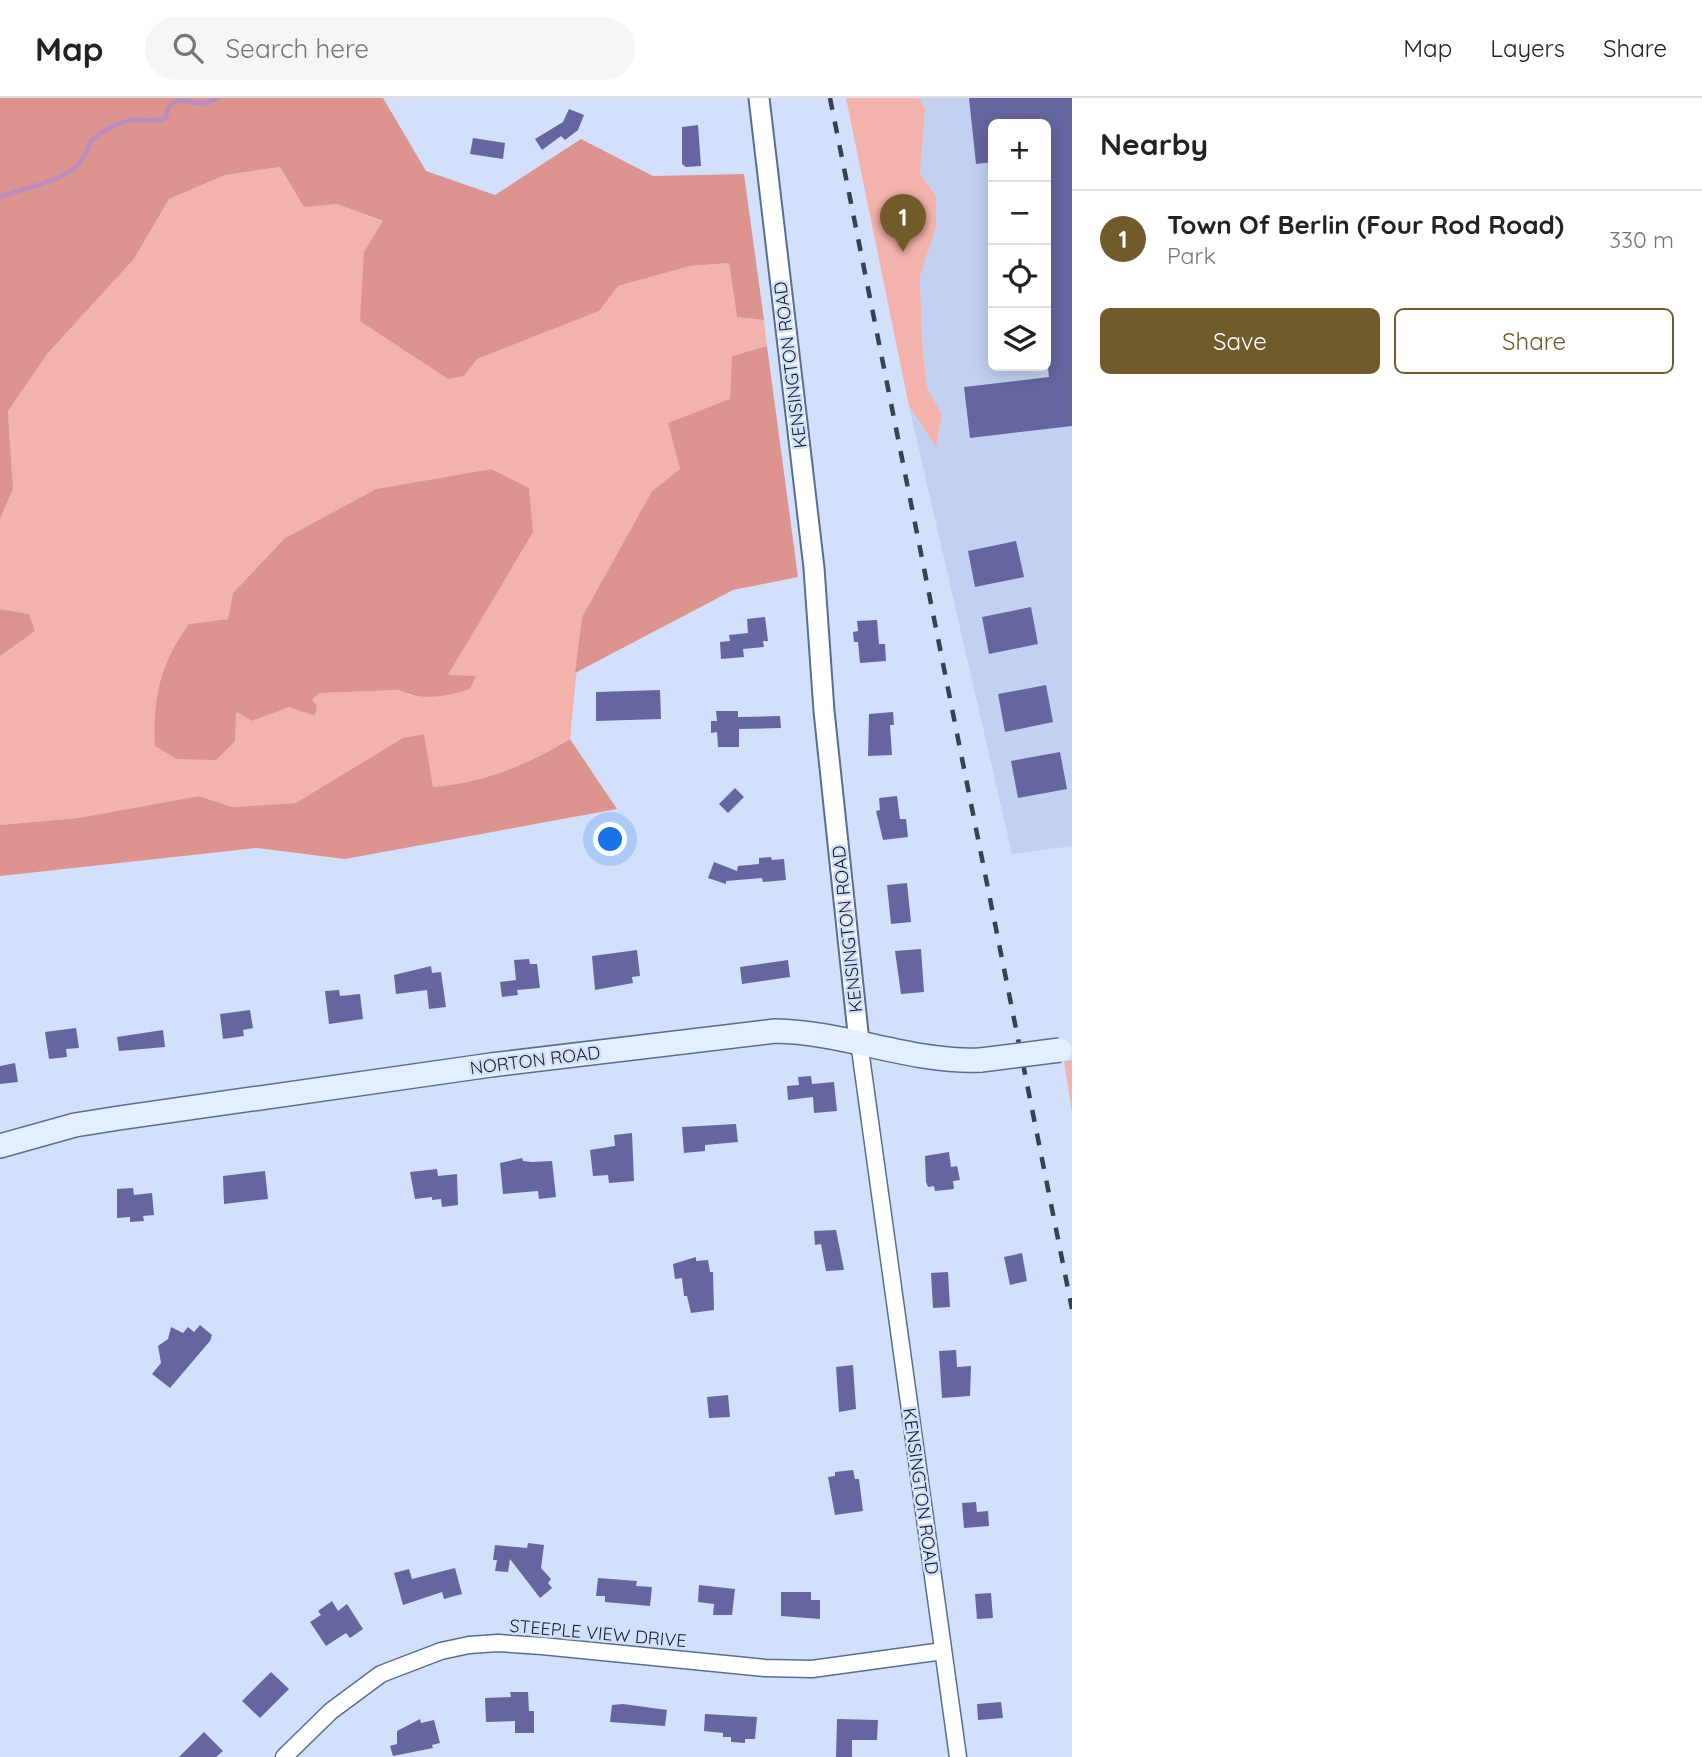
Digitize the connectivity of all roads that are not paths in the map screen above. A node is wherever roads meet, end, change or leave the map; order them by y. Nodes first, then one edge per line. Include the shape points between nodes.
1 (759, 98) edge
2 (859, 1042) junction
3 (1066, 1050) edge
4 (0, 1146) edge
5 (943, 1651) junction
6 (284, 1757) edge
7 (958, 1757) edge

1 - 2 street, KENSINGTON ROAD via 814,568 824,711
2 - 3 main road, NORTON ROAD, bridge via 928,1059 981,1060
2 - 4 main road, NORTON ROAD via 804,1031 775,1031 595,1052 118,1118
2 - 5 street, KENSINGTON ROAD
5 - 6 street, STEEPLE VIEW DRIVE via 812,1669 542,1646 469,1645 382,1674 356,1690
5 - 7 street, KENSINGTON ROAD

